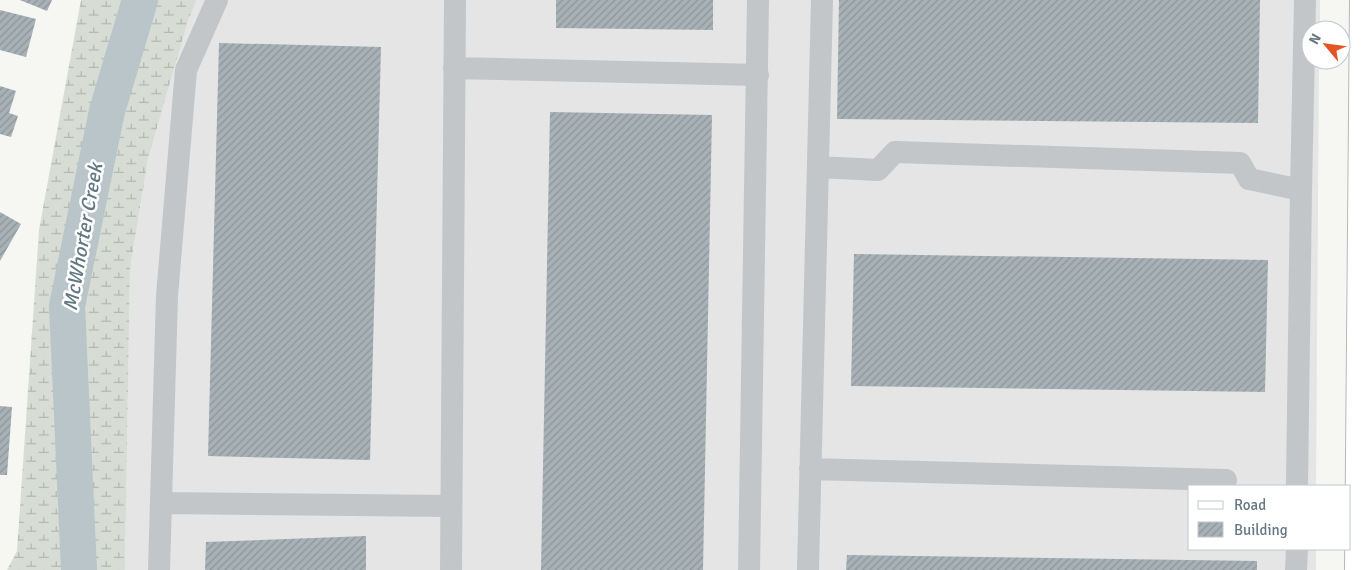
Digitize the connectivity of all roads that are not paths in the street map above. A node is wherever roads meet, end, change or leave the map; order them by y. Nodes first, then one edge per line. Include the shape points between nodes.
1 (217, 0) edge
2 (455, 0) edge
3 (758, 0) edge
4 (822, 0) edge
5 (1305, 0) edge
6 (1364, 0) edge
7 (454, 68) junction
8 (758, 76) junction
9 (818, 167) junction
10 (1301, 190) junction
11 (1371, 417) edge
12 (1360, 462) junction
13 (810, 469) junction
14 (1226, 480) dead end
15 (1297, 485) edge
16 (161, 503) junction
17 (451, 506) junction
18 (1297, 550) edge
19 (159, 570) edge
20 (451, 570) edge
21 (749, 570) edge
22 (808, 570) edge
23 (1296, 570) edge
24 (1359, 570) edge

1 - 16 lane via 186,70 167,296
2 - 7 lane
3 - 8 lane
4 - 9 lane
5 - 10 lane
6 - 12 main road
7 - 8 lane
7 - 17 lane
8 - 21 lane
9 - 10 lane via 878,170 895,152 1240,163 1249,179
9 - 13 lane
10 - 15 lane
11 - 12 main road
12 - 24 main road
13 - 14 lane
13 - 22 lane
16 - 17 lane
16 - 19 lane
17 - 20 lane
18 - 23 lane

